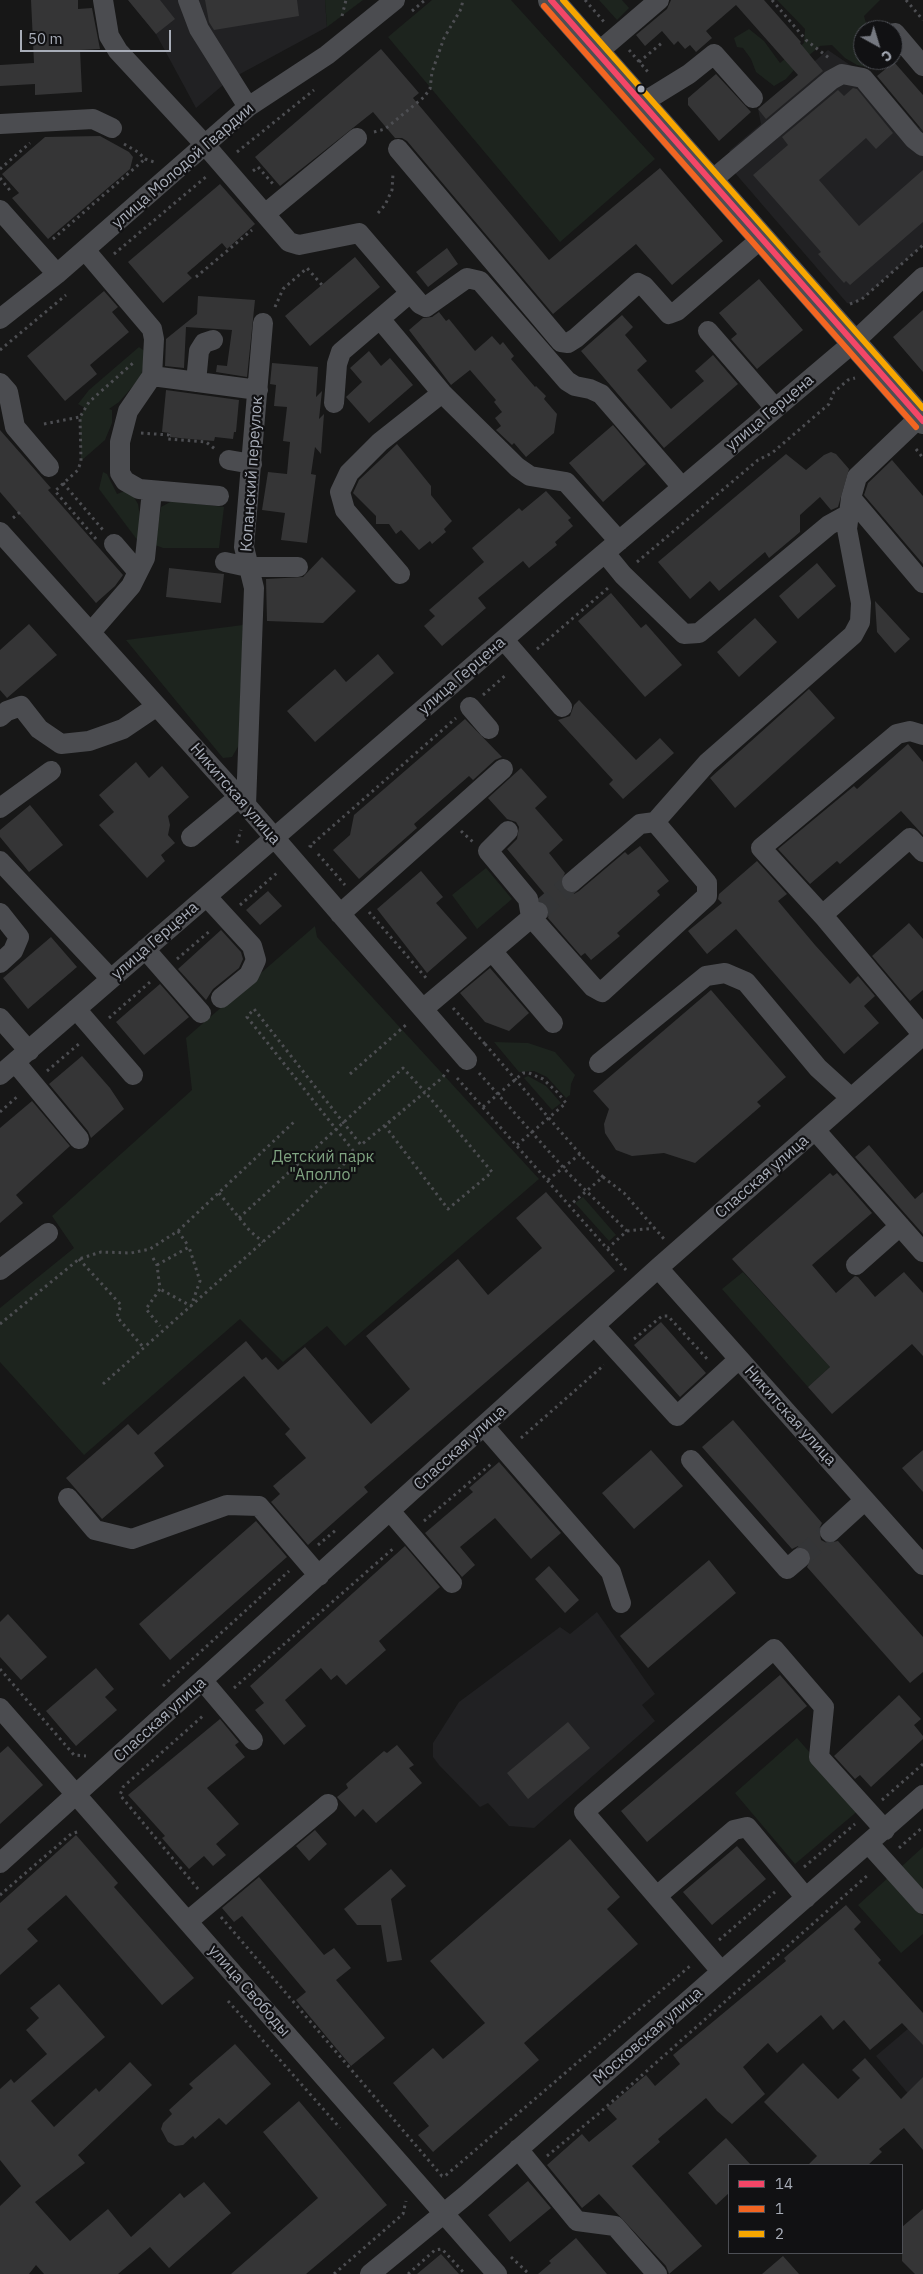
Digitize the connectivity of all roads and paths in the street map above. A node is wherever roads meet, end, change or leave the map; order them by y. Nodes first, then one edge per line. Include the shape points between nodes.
1 (103, 0) edge
2 (188, 0) edge
3 (395, 0) edge
4 (463, 0) edge
5 (551, 0) edge
6 (659, 0) edge
7 (772, 0) edge
8 (906, 0) edge
9 (923, 20) edge
10 (662, 42) dead end
11 (903, 42) edge
12 (598, 53) junction
13 (639, 62) dead end
14 (923, 66) edge
15 (848, 74) junction
16 (318, 87) dead end
17 (753, 98) dead end
18 (642, 103) junction
19 (248, 107) junction
20 (0, 124) edge
21 (112, 128) dead end
22 (386, 129) dead end
23 (357, 138) dead end
24 (206, 146) junction
25 (923, 146) edge
26 (398, 149) dead end
27 (160, 163) dead end
28 (222, 164) junction
29 (0, 178) edge
30 (712, 181) junction
31 (4, 204) edge
32 (265, 214) junction
33 (762, 238) junction
34 (47, 244) dead end
35 (85, 250) junction
36 (99, 267) junction
37 (307, 268) dead end
38 (57, 274) junction
39 (923, 276) edge
40 (196, 277) dead end
41 (322, 285) dead end
42 (69, 292) dead end
43 (410, 292) junction
44 (0, 319) edge
45 (380, 319) junction
46 (263, 322) dead end
47 (708, 331) dead end
48 (213, 340) dead end
49 (854, 342) junction
50 (154, 345) junction
51 (0, 350) edge
52 (152, 376) junction
53 (848, 380) dead end
54 (196, 382) junction
55 (0, 383) edge
56 (258, 390) junction
57 (442, 393) junction
58 (334, 403) dead end
59 (775, 408) junction
60 (80, 417) junction
61 (921, 419) edge
62 (44, 424) dead end
63 (151, 428) dead end
64 (144, 433) dead end
65 (151, 433) junction
66 (223, 456) joint
67 (252, 464) junction
68 (49, 467) joint
69 (63, 484) junction
70 (682, 487) junction
71 (152, 491) junction
72 (219, 496) dead end
73 (850, 506) junction
74 (20, 512) dead end
75 (5, 526) edge
76 (114, 544) dead end
77 (612, 547) junction
78 (646, 555) dead end
79 (225, 562) dead end
80 (248, 567) junction
81 (298, 567) dead end
82 (138, 572) junction
83 (400, 574) dead end
84 (923, 583) edge
85 (91, 632) junction
86 (504, 640) junction
87 (157, 706) junction
88 (470, 706) dead end
89 (562, 707) dead end
90 (0, 717) edge
91 (489, 729) dead end
92 (923, 735) edge
93 (503, 769) dead end
94 (50, 771) dead end
95 (237, 802) junction
96 (0, 808) edge
97 (655, 822) junction
98 (508, 831) dead end
99 (190, 837) dead end
100 (275, 839) junction
101 (310, 846) dead end
102 (233, 849) dead end
103 (923, 852) edge
104 (0, 861) edge
105 (277, 873) dead end
106 (572, 882) tunnel mouth
107 (207, 897) junction
108 (357, 899) junction
109 (0, 913) edge
110 (340, 914) junction
111 (534, 914) junction
112 (227, 916) junction
113 (825, 918) junction
114 (146, 949) junction
115 (492, 950) junction
116 (0, 963) edge
117 (164, 970) junction
118 (111, 979) junction
119 (441, 994) junction
120 (221, 998) dead end
121 (76, 1009) junction
122 (423, 1009) junction
123 (201, 1013) dead end
124 (0, 1018) edge
125 (553, 1023) dead end
126 (408, 1024) dead end
127 (95, 1030) junction
128 (923, 1035) edge
129 (485, 1044) dead end
130 (489, 1049) dead end
131 (22, 1056) junction
132 (465, 1057) joint
133 (599, 1063) dead end
134 (452, 1072) dead end
135 (133, 1074) dead end
136 (350, 1074) dead end
137 (0, 1075) edge
138 (516, 1079) junction
139 (487, 1083) dead end
140 (33, 1084) junction
141 (426, 1092) junction
142 (497, 1094) junction
143 (851, 1098) junction
144 (483, 1107) junction
145 (0, 1112) edge
146 (548, 1118) junction
147 (295, 1121) dead end
148 (343, 1123) junction
149 (336, 1128) junction
150 (815, 1130) junction
151 (531, 1133) junction
152 (79, 1139) dead end
153 (361, 1145) junction
154 (516, 1145) junction
155 (356, 1153) junction
156 (580, 1154) junction
157 (563, 1168) junction
158 (604, 1177) junction
159 (548, 1180) junction
160 (587, 1192) junction
161 (219, 1194) junction
162 (570, 1205) junction
163 (239, 1218) junction
164 (900, 1226) junction
165 (655, 1228) junction
166 (178, 1231) junction
167 (627, 1231) junction
168 (48, 1233) dead end
169 (666, 1240) dead end
170 (264, 1242) junction
171 (189, 1247) junction
172 (608, 1248) junction
173 (923, 1252) edge
174 (153, 1258) dead end
175 (78, 1259) junction
176 (156, 1265) junction
177 (856, 1265) dead end
178 (658, 1268) junction
179 (0, 1270) edge
180 (628, 1273) dead end
181 (160, 1289) junction
182 (191, 1306) junction
183 (0, 1324) edge
184 (160, 1326) dead end
185 (595, 1326) junction
186 (683, 1331) dead end
187 (144, 1348) junction
188 (619, 1352) junction
189 (739, 1359) junction
190 (103, 1384) dead end
191 (484, 1426) junction
192 (506, 1451) junction
193 (691, 1460) dead end
194 (68, 1498) dead end
195 (865, 1500) junction
196 (390, 1511) junction
197 (830, 1532) tunnel mouth
198 (409, 1534) junction
199 (800, 1558) tunnel mouth
200 (923, 1564) edge
201 (319, 1576) junction
202 (452, 1583) dead end
203 (621, 1603) dead end
204 (0, 1669) edge
205 (203, 1681) junction
206 (220, 1701) junction
207 (0, 1708) edge
208 (253, 1740) dead end
209 (74, 1755) dead end
210 (923, 1764) edge
211 (923, 1795) edge
212 (76, 1796) junction
213 (328, 1804) dead end
214 (869, 1812) junction
215 (923, 1827) edge
216 (885, 1830) junction
217 (85, 1834) dead end
218 (869, 1844) junction
219 (885, 1860) junction
220 (0, 1863) edge
221 (790, 1879) junction
222 (0, 1896) edge
223 (656, 1896) junction
224 (806, 1898) junction
225 (210, 1903) junction
226 (923, 1904) edge
227 (188, 1921) junction
228 (705, 1952) junction
229 (721, 1971) junction
230 (225, 1998) dead end
231 (336, 2124) dead end
232 (518, 2149) junction
233 (534, 2167) junction
234 (402, 2196) dead end
235 (444, 2213) junction
236 (504, 2250) dead end
237 (334, 2274) edge
238 (370, 2274) edge
239 (408, 2274) edge
240 (465, 2274) edge
241 (497, 2274) edge
242 (528, 2274) edge
243 (657, 2274) edge

1 - 24 street via 109,36 118,51
2 - 19 street via 199,29
3 - 19 street, улица Молодой Гвардии via 327,55
4 - 22 path via 462,10 444,38 432,72 430,89
5 - 12 main road
6 - 12 street
7 - 15 path via 806,40
8 - 9 path
10 - 13 path
11 - 14 street
12 - 18 main road
15 - 25 street via 863,78
15 - 30 street via 831,80
16 - 28 path
17 - 18 street via 714,54
18 - 30 main road
19 - 24 street, улица Молодой Гвардии
20 - 21 street via 93,119
23 - 32 street
24 - 28 street
24 - 35 street, улица Молодой Гвардии
26 - 33 street via 561,342 568,343 576,338 638,283 669,314 677,311
27 - 34 path via 144,159
28 - 32 street
28 - 36 path
29 - 31 path via 12,193
30 - 33 main road
31 - 38 street
32 - 40 path via 257,226
32 - 43 street via 289,242 299,246 359,233
33 - 49 main road
35 - 36 street
35 - 38 street, улица Молодой Гвардии
36 - 50 street via 152,329
37 - 41 path
38 - 44 street, улица Молодой Гвардии
39 - 49 street, улица Герцена
42 - 51 path
43 - 45 street
43 - 70 street via 426,307 467,278 480,281 567,380 574,386 590,388 601,394
45 - 57 street
45 - 58 street via 341,352
46 - 56 street, Копанский переулок
47 - 59 street
48 - 54 street via 204,343 199,352
49 - 59 street, улица Герцена
49 - 61 main road
50 - 52 street
50 - 60 path via 89,402
52 - 54 street
52 - 71 street via 128,411 120,442 119,465 120,473 130,485
53 - 78 path via 834,392 829,404
54 - 56 street
55 - 68 street via 8,392 14,427
56 - 67 street, Копанский переулок
57 - 77 street via 516,466 530,476 566,482
57 - 83 street via 380,442 349,474 340,492 345,510
59 - 70 street, улица Герцена
60 - 62 path
60 - 69 path via 81,461 78,470
61 - 73 street via 857,477
63 - 65 path
64 - 65 path
65 - 66 path via 168,435 168,439 206,442
66 - 67 street
67 - 80 street, Копанский переулок via 244,547
68 - 69 path
69 - 69 path via 55,492 96,539 104,532
70 - 77 street, улица Герцена
71 - 72 street
71 - 82 street via 145,558
73 - 77 street via 699,633 684,634 623,575
73 - 84 street
73 - 97 street via 847,529 861,603 860,622 853,636 707,764
74 - 75 path
75 - 85 street, Никитская улица
76 - 82 street
77 - 86 street, улица Герцена
79 - 80 street
80 - 81 street
80 - 95 street, Копанский переулок via 254,588
82 - 85 street
85 - 87 street, Никитская улица
86 - 89 street
86 - 100 street, улица Герцена
87 - 90 street via 123,729 89,741 61,744 39,729 21,706
87 - 95 street, Никитская улица
88 - 91 street
92 - 113 street via 910,731 897,734 761,848
93 - 108 street
94 - 96 street
95 - 99 street
95 - 100 street, Никитская улица
95 - 102 path via 241,829
97 - 106 street via 640,824
97 - 111 street via 707,883 707,896 602,992 593,987
98 - 111 street via 488,852 528,899
100 - 107 street, улица Герцена
100 - 110 street, Никитская улица
101 - 108 path
103 - 113 street via 910,838 827,911
104 - 118 street
105 - 112 path
107 - 112 street
107 - 114 street, улица Герцена
108 - 110 street
108 - 119 path
109 - 116 street via 19,937 14,951
110 - 122 street, Никитская улица
111 - 115 street
112 - 117 path
112 - 120 street via 252,946 256,960 248,975
113 - 128 street
114 - 117 street
114 - 118 street, улица Герцена
115 - 119 street
115 - 125 street
117 - 123 street
117 - 127 path
118 - 121 street, улица Герцена
119 - 122 street
119 - 129 path
121 - 127 street
121 - 131 street, улица Герцена
122 - 132 street, Никитская улица
124 - 131 street
126 - 136 path
127 - 135 street
127 - 140 path
128 - 143 street, Спасская улица
130 - 138 path
131 - 137 street, улица Герцена
131 - 140 street
132 - 141 path
133 - 143 street via 706,976 724,973 746,982 818,1068
134 - 144 path
138 - 142 path
138 - 146 path
138 - 146 path via 523,1073 530,1073 557,1092 566,1103
139 - 142 path
140 - 145 path
140 - 152 street
141 - 141 path via 385,1126 448,1209 492,1172
141 - 148 path via 403,1068
141 - 153 path
142 - 144 path
142 - 151 path
143 - 150 street, Спасская улица
144 - 154 path
146 - 151 path
146 - 156 path
147 - 161 path
148 - 149 path
148 - 149 path via 254,1010 247,1017
148 - 153 path
149 - 155 path
149 - 163 path
150 - 164 street
150 - 178 street, Спасская улица
151 - 154 path
151 - 157 path
153 - 155 path
154 - 159 path
155 - 170 path
156 - 157 path
156 - 158 path
157 - 159 path
157 - 160 path
158 - 160 path
158 - 165 path via 624,1193
159 - 162 path
160 - 162 path
160 - 167 path
161 - 163 path
161 - 166 path
162 - 172 path
163 - 170 path
164 - 173 street
164 - 177 street
165 - 167 path
165 - 169 path
166 - 171 path
166 - 175 path via 150,1249 131,1253 101,1252
167 - 172 path
168 - 179 street
170 - 182 path
171 - 176 path
171 - 182 path via 200,1281
172 - 180 path
174 - 176 path
175 - 183 path
175 - 187 path via 121,1305 117,1317
176 - 181 path
178 - 185 street, Спасская улица
178 - 189 street, Никитская улица
181 - 182 path
181 - 184 path via 146,1308
182 - 187 path
185 - 188 street
185 - 191 street, Спасская улица
186 - 188 path via 671,1318 662,1316
187 - 190 path
188 - 189 street via 677,1416
188 - 192 path
189 - 195 street, Никитская улица
191 - 192 street
191 - 196 street, Спасская улица
192 - 198 path
192 - 203 street via 611,1572
193 - 199 street via 787,1570
194 - 201 street via 95,1530 132,1539 227,1505 258,1506
195 - 197 street
195 - 200 street, Никитская улица
196 - 198 street
196 - 201 street, Спасская улица
198 - 202 street
198 - 206 path
201 - 205 street, Спасская улица
204 - 209 path
205 - 206 street
205 - 212 street, Спасская улица
206 - 208 street
206 - 225 path via 123,1787 120,1795
207 - 212 street, улица Свободы
210 - 214 path
211 - 216 street, Московская улица
212 - 220 street, Спасская улица
212 - 227 street, улица Свободы
213 - 225 street
214 - 216 street
214 - 221 path
214 - 223 street via 819,1757 824,1707 774,1649 584,1812
215 - 219 path
216 - 218 street, Московская улица
217 - 222 path via 76,1831 71,1834
218 - 219 street
218 - 224 street, Московская улица
219 - 226 street
219 - 233 path
221 - 223 street via 747,1828 734,1830
221 - 224 street
221 - 228 path
223 - 228 street
224 - 229 street, Московская улица
225 - 227 street
225 - 228 path via 442,2176
227 - 235 street, улица Свободы
228 - 229 street
229 - 232 street, Московская улица
230 - 231 path
232 - 233 street
232 - 235 street, Московская улица
233 - 243 street via 577,2220 615,2226
234 - 237 path via 407,2205 403,2214
235 - 238 street, Московская улица
235 - 241 street, улица Свободы
236 - 242 path
239 - 240 path via 435,2250 442,2249

